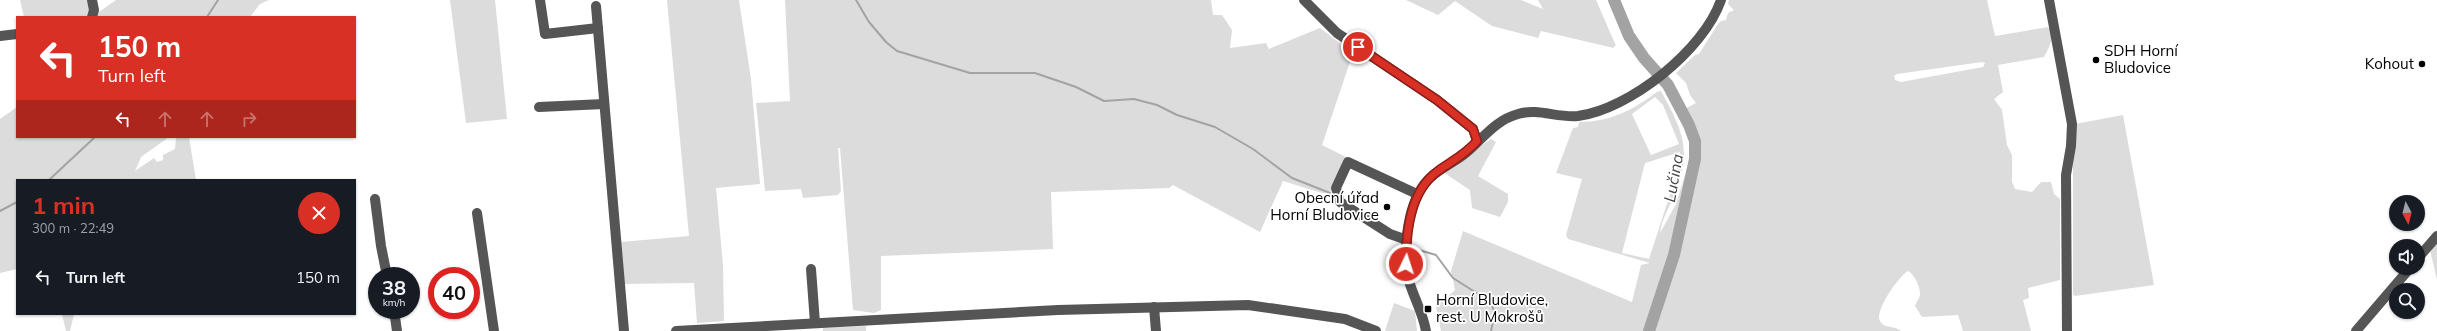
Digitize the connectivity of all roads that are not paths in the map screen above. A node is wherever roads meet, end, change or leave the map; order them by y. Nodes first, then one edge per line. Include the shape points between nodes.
1 (92, 0) edge
2 (540, 0) edge
3 (1304, 0) edge
4 (1721, 0) edge
5 (2048, 0) edge
6 (596, 6) dead end
7 (92, 16) edge
8 (598, 28) junction
9 (16, 34) edge
10 (0, 36) edge
11 (604, 104) junction
12 (539, 107) dead end
13 (1477, 141) junction
14 (1417, 194) junction
15 (375, 199) dead end
16 (477, 213) dead end
17 (2437, 236) edge
18 (1407, 240) junction
19 (2425, 250) edge
20 (385, 267) edge
21 (811, 269) dead end
22 (2404, 275) edge
23 (1154, 307) junction
24 (395, 319) edge
25 (815, 323) junction
26 (397, 331) edge
27 (494, 331) edge
28 (624, 331) edge
29 (676, 331) edge
30 (1156, 331) edge
31 (1376, 331) edge
32 (1426, 331) edge
33 (2067, 331) edge
34 (2356, 331) edge

1 - 7 street
2 - 8 street via 545,34
3 - 13 street via 1337,32 1437,100 1473,129
4 - 13 street via 1709,26 1691,47 1667,70 1635,92 1585,115 1563,116 1530,111 1515,114 1496,124
5 - 33 street via 2072,124 2066,175
6 - 8 street
8 - 11 street
9 - 10 street
11 - 12 street
11 - 28 street
13 - 14 street via 1464,154 1431,177
14 - 18 street
14 - 18 street via 1348,162 1336,188 1340,202 1390,234
15 - 20 street
16 - 27 street
17 - 19 street
18 - 32 street via 1407,275
21 - 25 street
22 - 34 street
23 - 25 street
23 - 30 street
23 - 31 street via 1271,307 1345,319
24 - 26 street
25 - 29 street

